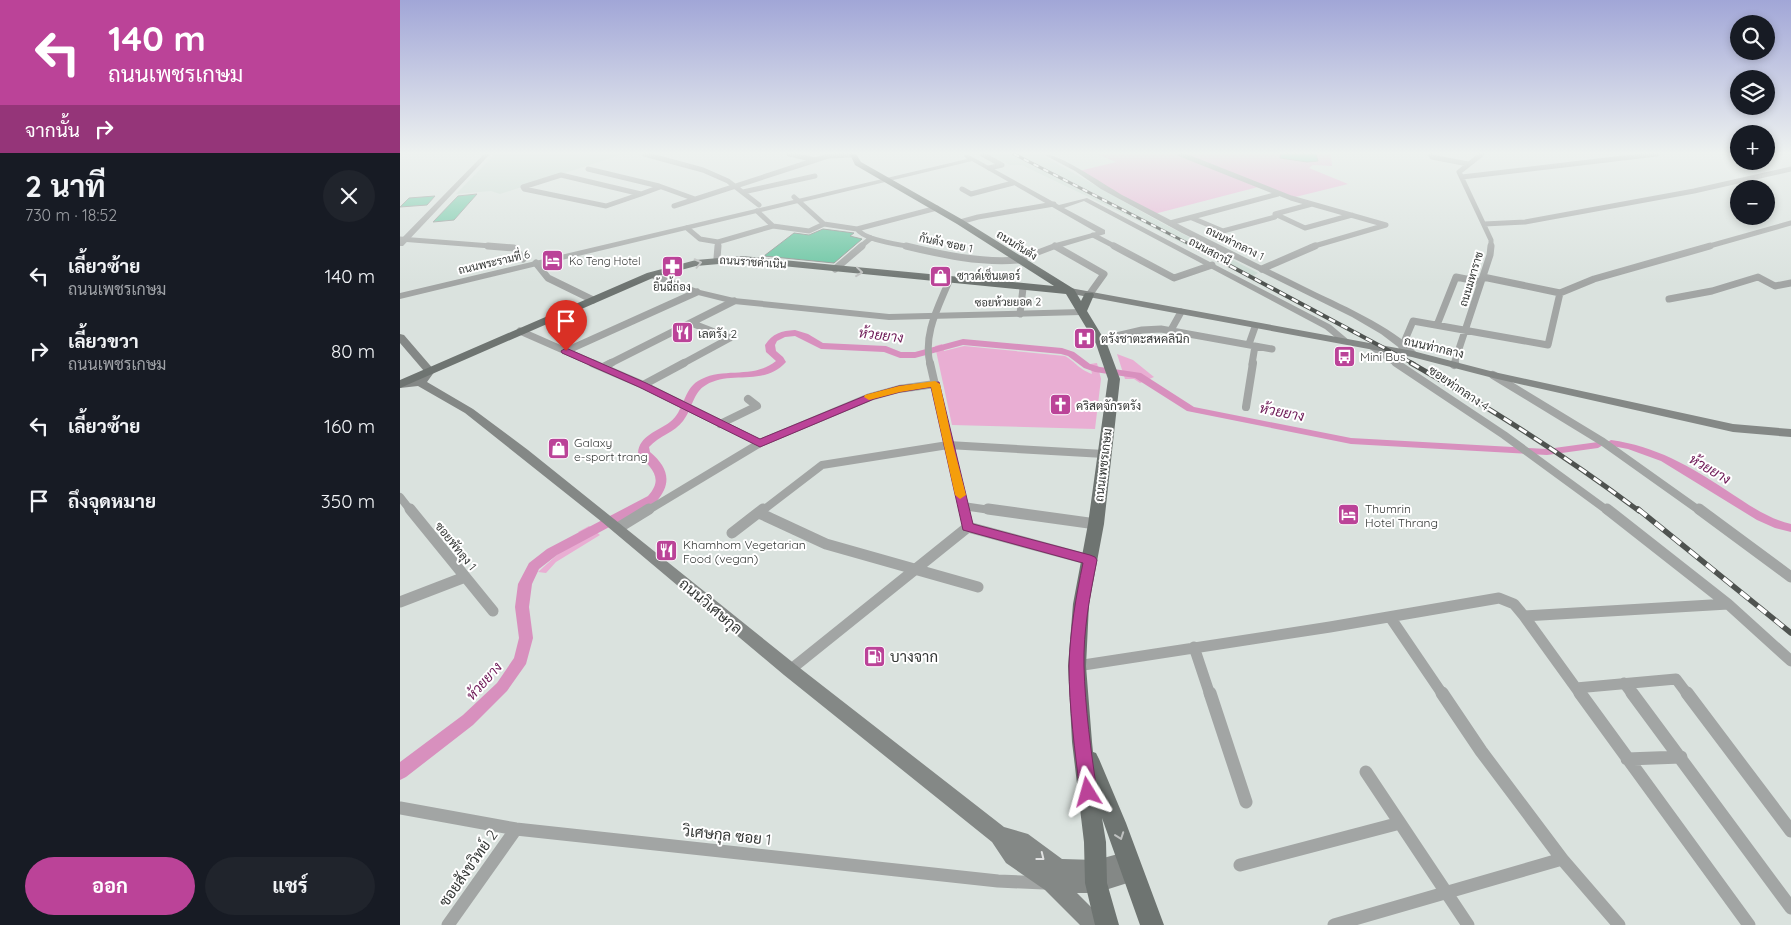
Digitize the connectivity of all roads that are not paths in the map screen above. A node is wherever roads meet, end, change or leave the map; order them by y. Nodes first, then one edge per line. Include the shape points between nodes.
1 (445, 197) edge
2 (563, 197) edge
3 (632, 197) edge
4 (690, 197) edge
5 (701, 197) edge
6 (748, 197) edge
7 (805, 197) edge
8 (918, 197) edge
9 (1041, 197) edge
10 (1121, 197) edge
11 (1267, 197) edge
12 (1289, 197) edge
13 (1471, 197) edge
14 (1660, 197) edge
15 (695, 199) junction
16 (797, 199) junction
17 (1314, 204) junction
18 (1056, 205) junction
19 (674, 206) dead end
20 (937, 208) junction
21 (760, 209) junction
22 (1275, 214) junction
23 (1352, 215) junction
24 (1192, 218) junction
25 (960, 222) junction
26 (1170, 223) junction
27 (824, 224) junction
28 (1484, 224) junction
29 (1791, 224) edge
30 (773, 226) junction
31 (686, 228) junction
32 (857, 229) junction
33 (1093, 235) junction
34 (871, 238) junction
35 (401, 242) edge
36 (718, 242) junction
37 (1055, 246) junction
38 (717, 258) junction
39 (523, 260) junction
40 (1018, 260) junction
41 (536, 263) junction
42 (1212, 265) junction
43 (835, 269) junction
44 (1262, 269) junction
45 (651, 275) junction
46 (1048, 278) junction
47 (1482, 279) junction
48 (950, 281) junction
49 (1791, 283) edge
50 (1022, 288) junction
51 (400, 289) edge
52 (1044, 289) junction
53 (1070, 291) junction
54 (696, 292) junction
55 (1560, 294) junction
56 (1089, 295) junction
57 (400, 296) edge
58 (1669, 299) dead end
59 (593, 300) junction
60 (734, 301) junction
61 (1081, 312) junction
62 (1181, 312) junction
63 (1020, 314) junction
64 (936, 315) junction
65 (691, 323) junction
66 (1437, 325) junction
67 (1255, 327) junction
68 (1171, 330) junction
69 (1465, 330) junction
70 (520, 331) junction
71 (400, 337) edge
72 (1099, 340) junction
73 (1345, 341) junction
74 (1252, 345) junction
75 (1373, 346) junction
76 (1402, 347) junction
77 (1272, 349) dead end
78 (566, 351) junction
79 (1413, 354) junction
80 (1454, 365) junction
81 (603, 367) junction
82 (430, 372) junction
83 (1493, 375) junction
84 (420, 383) junction
85 (935, 384) junction
86 (400, 385) edge
87 (643, 385) junction
88 (748, 399) dead end
89 (1246, 407) dead end
90 (720, 424) junction
91 (1791, 433) edge
92 (760, 443) junction
93 (948, 445) junction
94 (1104, 454) junction
95 (400, 496) edge
96 (964, 506) junction
97 (759, 513) junction
98 (1096, 524) junction
99 (968, 527) junction
100 (618, 528) junction
101 (732, 533) dead end
102 (1090, 560) junction
103 (917, 570) junction
104 (465, 577) junction
105 (1791, 577) edge
106 (978, 588) dead end
107 (400, 602) edge
108 (1728, 604) junction
109 (493, 611) dead end
110 (1524, 616) junction
111 (1390, 617) junction
112 (1194, 647) junction
113 (1791, 660) edge
114 (1077, 666) junction
115 (790, 670) junction
116 (1624, 684) junction
117 (1576, 688) junction
118 (1082, 742) junction
119 (1680, 757) junction
120 (1627, 759) junction
121 (1366, 772) dead end
122 (1246, 802) dead end
123 (400, 808) edge
124 (1400, 823) junction
125 (516, 829) junction
126 (1791, 831) edge
127 (999, 834) junction
128 (1562, 859) junction
129 (1240, 865) dead end
130 (1131, 866) junction
131 (1096, 876) junction
132 (1052, 883) junction
133 (1447, 892) junction
134 (1791, 908) edge
135 (448, 925) edge
136 (1095, 925) edge
137 (1107, 925) edge
138 (1152, 925) edge
139 (1334, 925) edge
140 (1468, 925) edge
141 (1619, 925) edge
142 (1749, 925) edge

1 - 35 street
2 - 3 street via 606,206
4 - 15 street
5 - 15 street
6 - 21 street
7 - 16 street, ถนนพระรามที่ 6
8 - 20 main road, ถนนกันตัง
9 - 18 street
10 - 26 street, ถนนท่ากลาง 1
11 - 24 street
12 - 17 street
13 - 28 street, ถนนมหาราช
14 - 28 street via 1524,222
15 - 19 street
16 - 21 street, ถนนพระรามที่ 6
16 - 27 street
17 - 22 street
17 - 23 street
18 - 25 street
18 - 33 street via 1102,232
18 - 42 street, ถนนสถานี via 1085,199
20 - 25 main road, ถนนกันตัง
20 - 32 street
21 - 30 street
21 - 31 street, ถนนพระรามที่ 6
21 - 39 street, ถนนพระรามที่ 6
22 - 23 street via 1305,228
22 - 24 street via 1275,217 1223,231
23 - 44 street via 1386,225 1311,247
24 - 26 street
25 - 40 main road, ถนนกันตัง
26 - 44 street, ถนนท่ากลาง 1
27 - 30 street via 809,231
27 - 32 street
28 - 47 street, ถนนมหาราช via 1491,240
29 - 55 street via 1594,279
30 - 36 street
31 - 36 street via 700,239
31 - 41 street, ถนนพระรามที่ 6
32 - 34 street via 860,234
33 - 37 street
33 - 42 street via 1174,278
34 - 40 street, กันตัง ซอย 1 via 980,261
34 - 43 street
35 - 39 street via 514,248
36 - 38 street
37 - 40 street
37 - 56 street via 1104,274
38 - 43 main road, ถนนราชดำเนิน
45 -> 38 main road, ถนนราชดำเนิน
39 - 51 street, ถนนพระรามที่ 6
40 - 46 main road, ถนนกันตัง
41 - 57 street, ถนนพระรามที่ 6
41 - 59 street via 548,278
42 - 73 street, ถนนสถานี via 1328,327
43 -> 48 main road, ถนนราชดำเนิน
44 - 76 street, ถนนท่ากลาง 1 via 1355,315
45 - 54 street, ซอยห้วยยอด 2
45 - 59 main road, ถนนราชดำเนิน
46 - 52 main road
46 - 53 main road, ถนนกันตัง
47 - 55 street
47 - 66 street via 1456,276
47 - 69 street, ถนนมหาราช
48 - 50 main road, ถนนราชดำเนิน
48 - 64 street
49 - 58 street via 1775,286 1758,277 1712,291
50 - 52 main road, ถนนราชดำเนิน
50 - 63 street
52 - 53 main road, ถนนราชดำเนิน
53 - 56 main road, ถนนท่ากลาง
53 - 61 main road, ถนนเพชรเกษม
54 - 60 street, ซอยห้วยยอด 2
54 - 78 street
55 - 69 street via 1548,345
56 - 61 main road
56 - 62 main road, ถนนท่ากลาง
59 - 70 main road, ถนนราชดำเนิน
60 - 64 street, ซอยห้วยยอด 2 via 889,317
60 - 65 street
61 - 63 street, ซอยห้วยยอด 2
61 - 72 main road, ถนนเพชรเกษม
62 - 67 main road, ถนนท่ากลาง
62 - 68 street
63 - 64 street, ซอยห้วยยอด 2
64 - 85 street via 927,343
65 - 81 street
65 - 87 street via 730,338
66 - 69 street
66 - 76 street via 1414,321
67 - 73 main road, ถนนท่ากลาง
67 - 74 street
68 - 72 street via 1142,330
68 - 74 street
69 - 80 street, ถนนมหาราช
70 - 78 street
70 - 82 main road, ถนนราชดำเนิน
71 - 82 main road
72 - 94 main road, ถนนเพชรเกษม via 1112,373
73 - 75 main road, ถนนท่ากลาง
74 - 77 street
74 - 89 street
75 - 79 main road, ถนนท่ากลาง
75 - 108 street, ซอยท่ากลาง 4 via 1635,530
76 - 79 street, ถนนท่ากลาง 1
78 - 81 street
79 - 80 main road, ถนนท่ากลาง
80 - 83 main road, ถนนท่ากลาง
81 - 87 street
82 - 84 main road
82 - 86 main road, ถนนราชดำเนิน
83 - 91 main road, ถนนท่ากลาง via 1733,428
83 - 105 street via 1603,442
84 - 86 main road
84 - 100 main road, ถนนวิเศษกุล via 469,411
85 - 92 street via 870,397
85 - 93 street
87 - 90 street
88 - 90 street via 757,406
90 - 92 street
92 - 100 street
93 - 94 street
93 - 96 street
93 - 97 street via 822,465
94 - 98 main road, ถนนเพชรเกษม
95 - 104 street, ซอยพัทลุง 1
96 - 98 street
96 - 99 street
97 - 101 street
97 - 103 street via 826,544
98 - 102 main road, ถนนเพชรเกษม
99 - 102 street
99 - 103 street
100 - 115 main road, ถนนวิเศษกุล
102 - 114 main road, ถนนเพชรเกษม via 1081,604
103 - 106 street
103 - 115 street
104 - 107 street
104 - 109 street, ซอยพัทลุง 1
108 - 110 street
108 - 113 street
110 - 111 street via 1516,604 1499,598
110 - 117 street
111 - 112 street
111 - 128 street via 1481,751
112 - 114 street
112 - 122 street
114 - 118 main road, ถนนเพชรเกษม
115 - 127 main road, ถนนวิเศษกุล
116 - 117 street
116 - 119 street
116 - 126 street via 1676,679
117 - 120 street
118 -> 130 main road, ถนนเพชรเกษม
118 - 131 main road, ถนนเพชรเกษม via 1095,842
119 - 120 street
119 - 134 street
120 - 142 street
121 - 124 street
123 - 125 street, วิเศษกุล ซอย 1
124 - 129 street
124 - 133 street
125 - 132 street, วิเศษกุล ซอย 1 via 998,881
125 - 135 street, ซอยสังขวิทย์ 2
127 -> 131 main road, ถนนวิเศษกุล via 1021,841 1060,869
127 - 132 main road, ถนนวิเศษกุล via 1013,856
128 - 133 street
128 - 141 street
130 - 131 main road
130 - 138 main road, ถนนเพชรเกษม
131 - 132 main road
131 - 137 main road, ถนนเพชรเกษม
132 - 136 main road, ถนนวิเศษกุล
133 - 139 street
133 - 140 street

